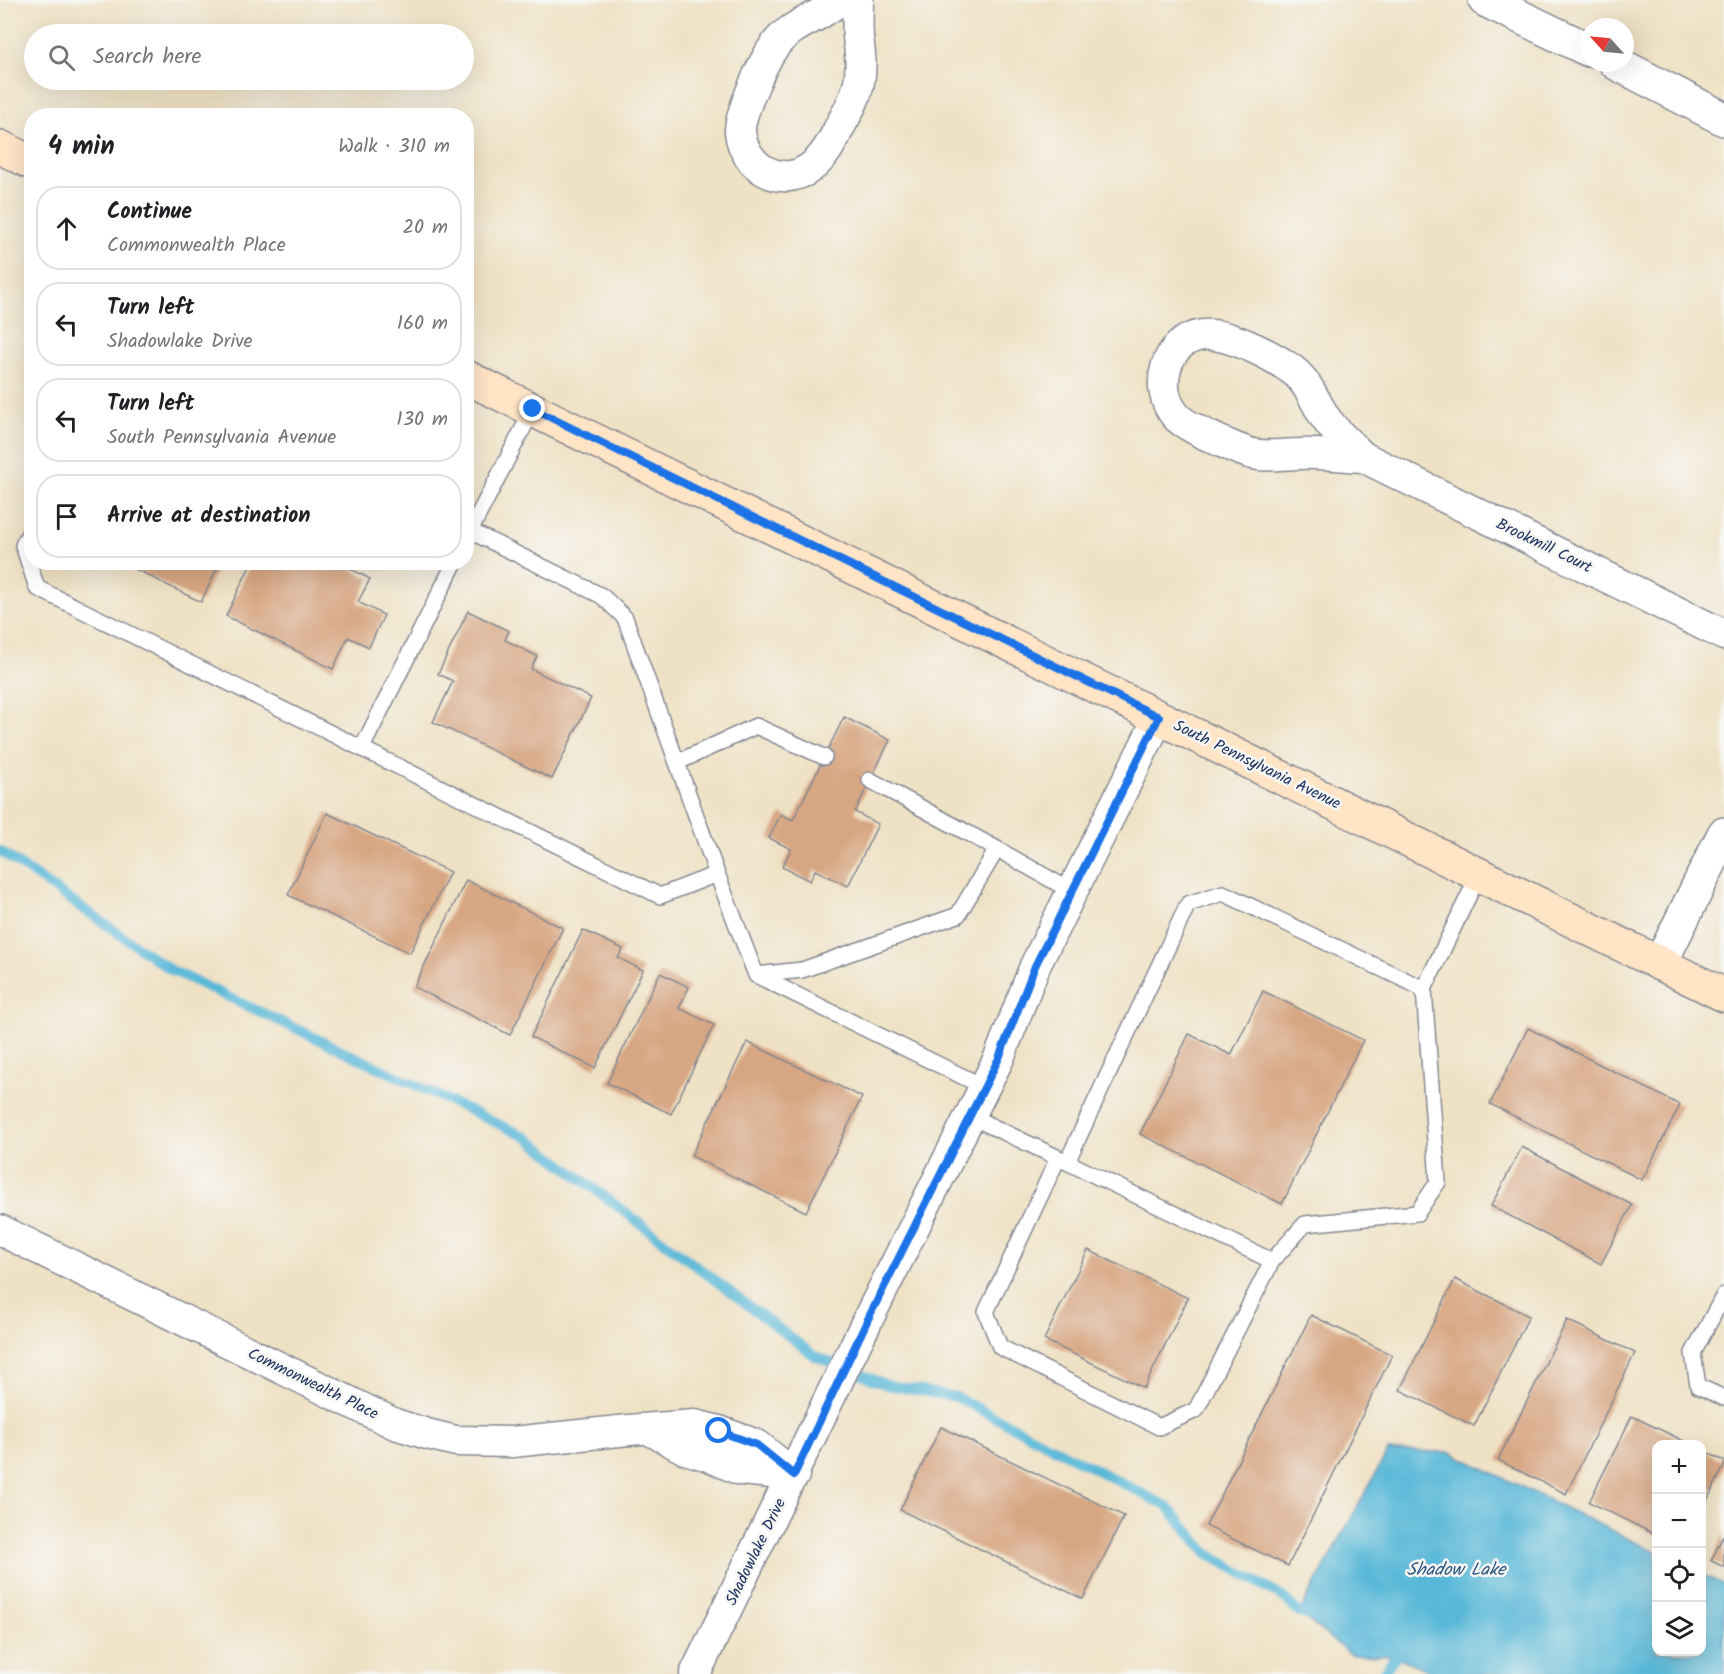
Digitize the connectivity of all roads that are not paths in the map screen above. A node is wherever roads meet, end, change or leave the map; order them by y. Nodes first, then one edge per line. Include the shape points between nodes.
1 (839, 0) edge
2 (858, 0) edge
3 (1485, 0) edge
4 (1531, 10) edge
5 (1580, 44) edge
6 (1633, 72) edge
7 (1724, 119) edge
8 (0, 147) edge
9 (24, 159) edge
10 (474, 381) edge
11 (533, 409) junction
12 (1363, 457) junction
13 (474, 522) edge
14 (474, 536) edge
15 (31, 570) edge
16 (451, 570) edge
17 (1724, 635) edge
18 (1159, 717) junction
19 (362, 748) junction
20 (824, 757) dead end
21 (678, 762) junction
22 (870, 780) dead end
23 (1724, 834) edge
24 (997, 849) junction
25 (717, 874) junction
26 (1479, 874) junction
27 (1071, 891) junction
28 (1660, 964) junction
29 (756, 975) junction
30 (1424, 989) junction
31 (1724, 995) edge
32 (984, 1087) junction
33 (970, 1116) junction
34 (1063, 1160) junction
35 (0, 1230) edge
36 (1272, 1261) junction
37 (1724, 1295) edge
38 (1724, 1398) edge
39 (794, 1475) junction
40 (695, 1674) edge

1 - 2 street via 783,36 745,107 740,134 750,159 777,177 799,174 822,158 856,96 861,59
3 - 4 street
4 - 5 street
6 - 7 street
8 - 9 main road
10 - 11 main road, South Pennsylvania Avenue
11 - 13 lane
11 - 18 main road, South Pennsylvania Avenue
12 - 12 street, Brookmill Court via 1322,413 1299,375 1232,338 1191,338 1178,348 1166,366 1162,379 1164,393 1178,419 1234,448 1252,454
12 - 17 street, Brookmill Court
14 - 21 lane via 602,596 625,618
15 - 19 lane via 37,588
16 - 19 lane
18 - 26 main road, South Pennsylvania Avenue
18 - 27 street, Shadowlake Drive
19 - 25 lane via 660,896
20 - 21 lane via 756,726
21 - 25 lane
22 - 24 lane
23 - 28 street
24 - 27 lane
24 - 29 lane via 958,915 802,970
25 - 29 lane
26 - 28 main road, South Pennsylvania Avenue
26 - 30 lane
27 - 32 street, Shadowlake Drive
28 - 31 main road, South Pennsylvania Avenue
29 - 32 lane
30 - 34 lane via 1223,893 1188,904
30 - 36 lane via 1438,1182 1417,1213 1305,1224
32 - 33 street, Shadowlake Drive
33 - 34 lane
33 - 39 street, Shadowlake Drive
34 - 36 lane
34 - 36 lane via 986,1312 1000,1347 1159,1427 1196,1410
35 - 39 street, Commonwealth Place via 395,1424 427,1434 456,1441 512,1442 695,1425 757,1445
37 - 38 lane via 1693,1353 1698,1386
39 - 40 street, Shadowlake Drive

